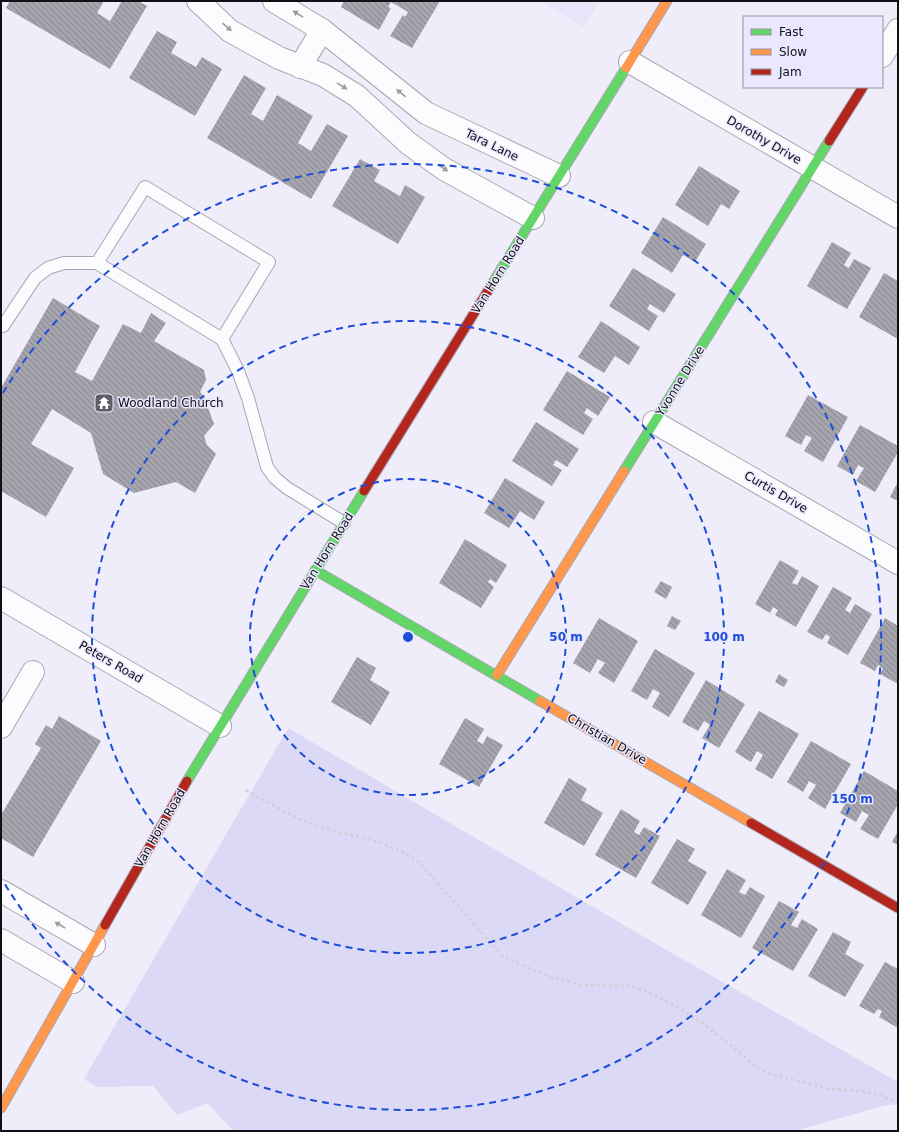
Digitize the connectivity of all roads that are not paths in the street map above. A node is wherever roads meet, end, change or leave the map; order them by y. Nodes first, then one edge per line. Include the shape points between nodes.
1 (198, 1) edge
2 (274, 1) edge
3 (667, 1) edge
4 (322, 30) junction
5 (898, 30) edge
6 (883, 54) edge
7 (630, 62) junction
8 (300, 67) junction
9 (862, 88) edge
10 (426, 113) junction
11 (408, 143) junction
12 (813, 168) junction
13 (559, 176) junction
14 (533, 218) junction
15 (898, 218) edge
16 (97, 263) junction
17 (2, 326) edge
18 (222, 339) junction
19 (654, 422) junction
20 (344, 523) junction
21 (898, 563) edge
22 (315, 570) junction
23 (1, 598) edge
24 (33, 672) dead end
25 (497, 675) junction
26 (220, 726) junction
27 (1, 727) edge
28 (1, 891) edge
29 (898, 908) edge
30 (1, 940) edge
31 (94, 945) junction
32 (73, 982) junction
33 (1, 1108) edge

1 -> 8 street via 230,31
4 -> 2 street, Tara Lane
3 - 7 street, Van Horn Road
4 - 8 street
10 -> 4 street, Tara Lane
5 - 6 street
7 - 12 street, Dorothy Drive
7 - 13 street, Van Horn Road
8 -> 11 street via 323,74 357,96
9 - 12 street, Yvonne Drive
10 - 11 street
10 - 13 street, Tara Lane
11 -> 14 street via 444,169
12 - 15 street, Dorothy Drive
12 - 19 street, Yvonne Drive
13 - 14 street, Van Horn Road
14 - 20 street, Van Horn Road
16 - 17 lane via 64,263 48,268 35,278
16 - 18 lane
16 - 18 lane via 145,187 269,262
18 - 20 lane via 238,371 268,467 275,478
19 - 21 street, Curtis Drive
19 - 25 street, Yvonne Drive
20 - 22 street, Van Horn Road
22 - 25 street, Christian Drive
22 - 26 street, Van Horn Road
23 - 26 street, Peters Road
24 - 27 street
25 - 29 street, Christian Drive
26 - 31 street, Van Horn Road
31 -> 28 street
30 - 32 street
31 - 32 street, Van Horn Road
32 - 33 street, Van Horn Road

